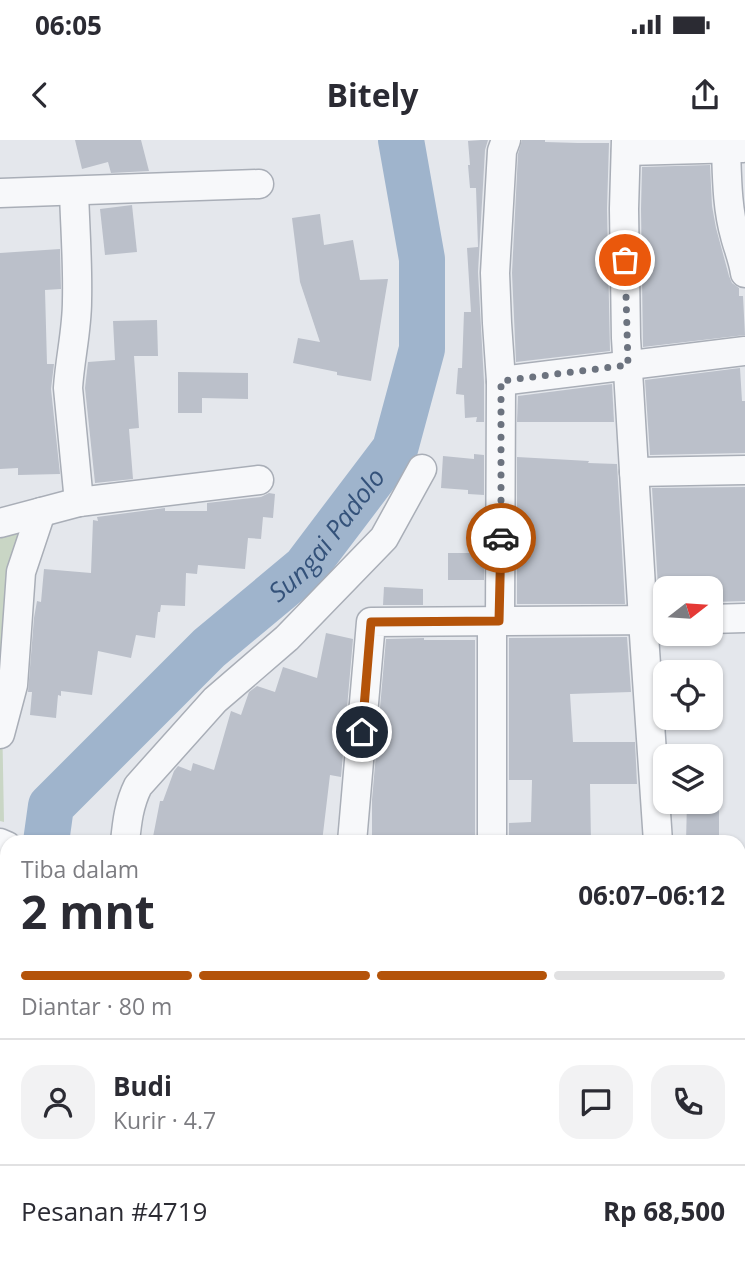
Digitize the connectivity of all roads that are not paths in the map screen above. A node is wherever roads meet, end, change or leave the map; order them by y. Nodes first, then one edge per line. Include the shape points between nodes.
1 (506, 140) edge
2 (621, 143) edge
3 (735, 148) edge
4 (259, 184) dead end
5 (75, 191) junction
6 (0, 193) edge
7 (745, 272) edge
8 (745, 351) edge
9 (628, 365) junction
10 (501, 381) junction
11 (422, 470) dead end
12 (745, 470) edge
13 (634, 472) junction
14 (260, 480) dead end
15 (79, 502) junction
16 (41, 512) junction
17 (0, 523) edge
18 (653, 613) edge
19 (745, 618) edge
20 (723, 619) edge
21 (653, 620) edge
22 (496, 621) junction
23 (654, 646) edge
24 (0, 733) edge
25 (132, 798) junction
26 (109, 835) edge
27 (126, 835) edge
28 (353, 835) edge
29 (492, 835) edge
30 (658, 835) edge

1 - 10 street via 495,273
2 - 3 street
2 - 9 street
3 - 7 street via 729,201
4 - 5 street
5 - 6 street
5 - 15 street via 77,300 68,388
8 - 9 street
9 - 10 street
9 - 13 street
10 - 22 street
11 - 25 street via 384,538 287,638 215,701
12 - 13 street
13 - 18 street
14 - 15 street
15 - 16 street
16 - 17 street
16 - 24 street via 21,572 13,685
19 - 20 street
21 - 22 street
22 - 28 street via 371,622
22 - 29 street
23 - 30 street
25 - 26 street via 111,821
25 - 27 street

